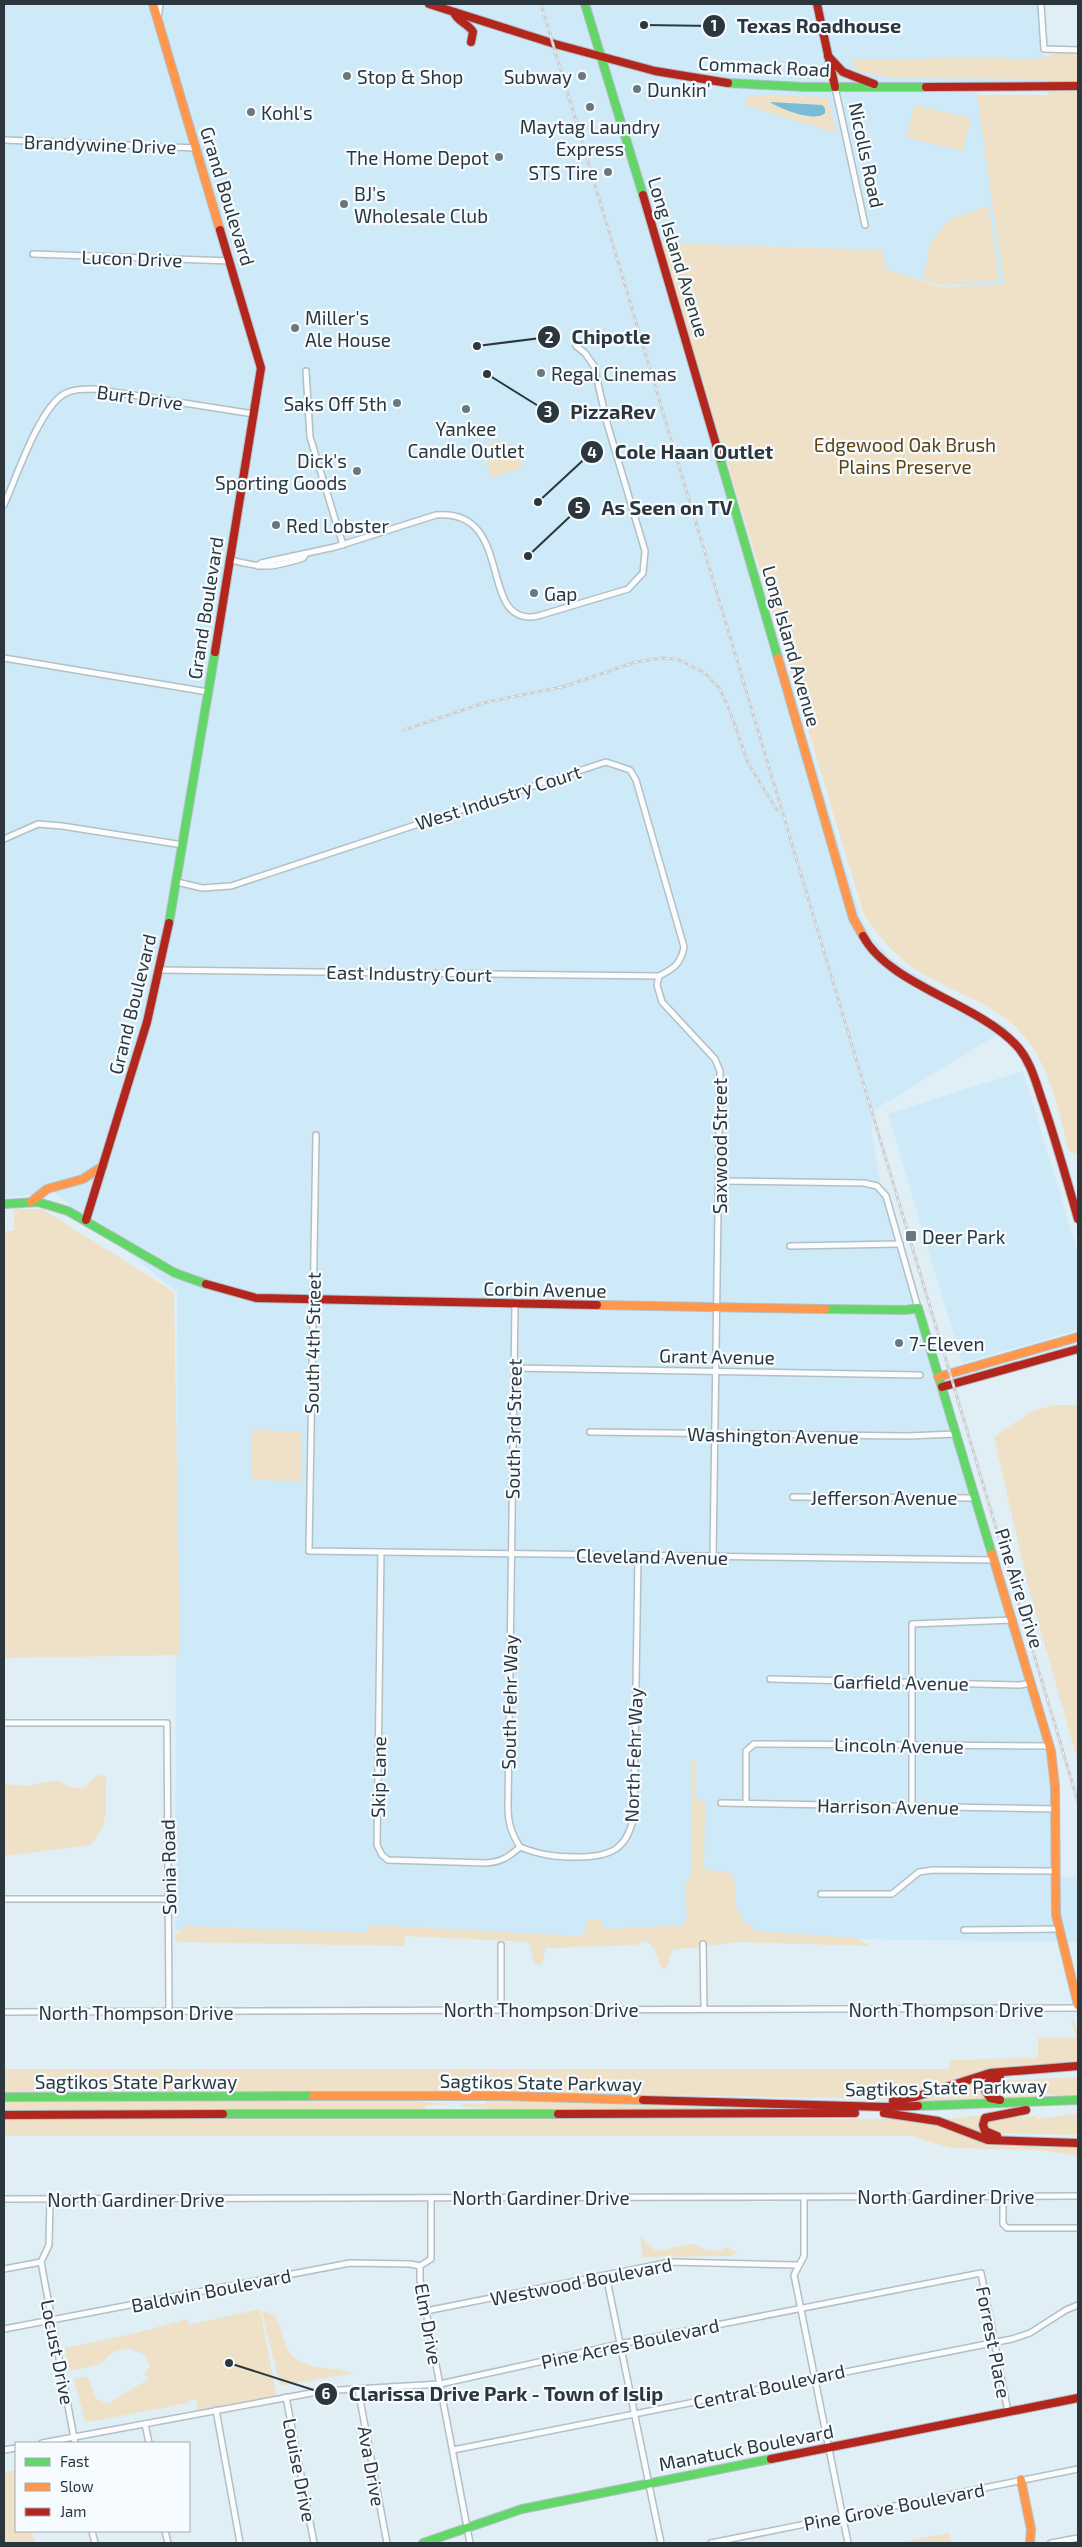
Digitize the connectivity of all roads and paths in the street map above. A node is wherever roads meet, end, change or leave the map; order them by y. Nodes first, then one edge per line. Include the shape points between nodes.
1 (153, 4) edge
2 (160, 4) edge
3 (429, 4) edge
4 (585, 4) edge
5 (816, 4) edge
6 (1041, 4) edge
7 (454, 12) junction
8 (157, 18) junction
9 (471, 42) dead end
10 (1078, 50) edge
11 (602, 56) junction
12 (828, 56) junction
13 (879, 86) junction
14 (1078, 86) edge
15 (835, 87) junction
16 (4, 140) edge
17 (196, 148) junction
18 (866, 225) dead end
19 (33, 254) dead end
20 (231, 261) junction
21 (576, 346) dead end
22 (306, 371) dead end
23 (254, 414) junction
24 (4, 505) edge
25 (343, 545) junction
26 (230, 560) junction
27 (4, 658) edge
28 (208, 692) junction
29 (4, 839) edge
30 (183, 845) junction
31 (177, 882) junction
32 (160, 970) junction
33 (659, 976) junction
34 (316, 1135) dead end
35 (103, 1166) junction
36 (719, 1181) junction
37 (31, 1202) junction
38 (4, 1204) edge
39 (1078, 1219) edge
40 (86, 1220) junction
41 (900, 1244) junction
42 (790, 1246) dead end
43 (314, 1301) junction
44 (515, 1305) junction
45 (717, 1308) junction
46 (918, 1308) junction
47 (1078, 1337) edge
48 (1078, 1349) edge
49 (514, 1368) junction
50 (716, 1372) junction
51 (920, 1375) dead end
52 (938, 1377) junction
53 (942, 1387) junction
54 (590, 1432) dead end
55 (715, 1434) junction
56 (956, 1434) junction
57 (793, 1497) dead end
58 (976, 1498) junction
59 (309, 1551) joint
60 (381, 1552) junction
61 (510, 1554) junction
62 (638, 1556) junction
63 (713, 1558) junction
64 (994, 1560) junction
65 (1013, 1620) junction
66 (770, 1679) dead end
67 (912, 1682) junction
68 (1031, 1683) junction
69 (4, 1723) edge
70 (912, 1744) junction
71 (1050, 1746) junction
72 (746, 1803) junction
73 (721, 1804) dead end
74 (912, 1806) junction
75 (1056, 1809) junction
76 (520, 1847) junction
77 (1055, 1871) junction
78 (821, 1894) dead end
79 (4, 1899) edge
80 (168, 1899) junction
81 (1058, 1929) junction
82 (964, 1930) dead end
83 (703, 1944) dead end
84 (501, 1945) dead end
85 (1078, 2006) edge
86 (501, 2009) junction
87 (704, 2009) junction
88 (4, 2012) edge
89 (169, 2012) junction
90 (1077, 2068) edge
91 (4, 2097) edge
92 (1078, 2100) edge
93 (1031, 2102) junction
94 (827, 2106) junction
95 (1078, 2107) edge
96 (1026, 2110) junction
97 (884, 2113) junction
98 (4, 2114) edge
99 (1078, 2137) edge
100 (1078, 2143) edge
101 (1003, 2196) junction
102 (1078, 2196) edge
103 (804, 2197) junction
104 (50, 2198) junction
105 (431, 2198) junction
106 (4, 2199) edge
107 (1078, 2228) edge
108 (41, 2262) junction
109 (797, 2265) junction
110 (420, 2266) junction
111 (4, 2268) edge
112 (981, 2273) joint
113 (606, 2276) junction
114 (1078, 2306) edge
115 (800, 2307) junction
116 (426, 2311) junction
117 (52, 2320) junction
118 (4, 2329) edge
119 (993, 2341) junction
120 (620, 2344) junction
121 (814, 2377) junction
122 (440, 2384) junction
123 (358, 2389) junction
124 (286, 2397) junction
125 (1078, 2398) edge
126 (216, 2410) junction
127 (1008, 2412) junction
128 (635, 2414) junction
129 (145, 2424) junction
130 (75, 2440) edge
131 (53, 2442) edge
132 (149, 2442) edge
133 (829, 2448) junction
134 (453, 2450) junction
135 (1078, 2469) edge
136 (1022, 2480) junction
137 (648, 2483) junction
138 (843, 2516) junction
139 (468, 2528) junction
140 (1078, 2538) edge
141 (240, 2543) edge
142 (314, 2543) edge
143 (387, 2543) edge
144 (423, 2543) edge
145 (470, 2543) edge
146 (661, 2543) edge
147 (711, 2543) edge
148 (848, 2543) edge
149 (1030, 2543) edge
150 (1051, 2543) edge

1 - 8 main road, Grand Boulevard
2 - 8 street
3 - 7 main road, Commack Road
4 - 11 main road, Long Island Avenue
5 - 12 main road, Nicolls Road
6 - 10 street via 1044,49
7 - 9 main road via 456,18 473,32
7 - 11 main road, Commack Road
8 - 17 main road, Grand Boulevard
11 - 15 main road, Commack Road via 655,71 711,81
11 - 39 main road, Long Island Avenue via 853,918 866,942 886,964 999,1029 1017,1046 1030,1065
12 - 13 main road via 849,76
12 - 15 main road, Nicolls Road
13 - 14 main road, Commack Road
13 - 15 main road, Commack Road
15 - 18 street, Nicolls Road
16 - 17 street, Brandywine Drive
17 - 20 main road, Grand Boulevard
19 - 20 street, Lucon Drive
20 - 23 main road, Grand Boulevard via 261,368
21 - 25 street via 594,366 607,423 645,551 643,573 637,582 628,589 530,618 519,616 506,604 485,538 460,517 436,515
22 - 25 street via 310,437
23 - 24 street, Burt Drive via 94,388 64,394 42,419
23 - 26 main road, Grand Boulevard
25 - 26 street via 306,554 303,558 272,568
26 - 28 main road, Grand Boulevard
27 - 28 street
28 - 30 main road, Grand Boulevard
29 - 30 street via 38,824
30 - 31 main road, Grand Boulevard
31 - 32 main road, Grand Boulevard
31 - 33 street, West Industry Court via 202,888 231,886 606,762 630,770 636,780 681,934 684,947 681,960
32 - 33 street, East Industry Court
32 - 35 main road, Grand Boulevard
33 - 36 street, Saxwood Street via 657,985 662,1002 715,1059 720,1071
34 - 43 street, South 4th Street
35 - 37 main road via 83,1179 47,1189
35 - 40 main road, Grand Boulevard
36 - 41 street, Pine Aire Drive via 875,1185 886,1196
36 - 45 street, Saxwood Street
37 - 38 main road, Corbin Avenue
37 - 40 main road, Corbin Avenue via 57,1207
40 - 43 main road, Corbin Avenue via 175,1273 256,1298
41 - 42 street
41 - 46 street, Pine Aire Drive
43 - 44 main road, Corbin Avenue
43 - 59 street, South 4th Street
44 - 45 main road, Corbin Avenue
44 - 49 street, South 3rd Street
45 - 46 main road, Corbin Avenue
45 - 50 street, Saxwood Street
46 - 52 main road, Pine Aire Drive
47 - 52 main road
48 - 53 main road
49 - 50 street, Grant Avenue
49 - 61 street, South 3rd Street
50 - 51 street, Grant Avenue
50 - 55 street, Saxwood Street
52 - 53 main road, Pine Aire Drive
53 - 56 main road, Pine Aire Drive
54 - 55 street, Washington Avenue
55 - 56 street, Washington Avenue
55 - 63 street, Saxwood Street
56 - 58 main road, Pine Aire Drive
57 - 58 street, Jefferson Avenue
58 - 64 main road, Pine Aire Drive
59 - 60 street, Cleveland Avenue
60 - 61 street, Cleveland Avenue
60 - 76 street, Skip Lane via 377,1845 388,1860 486,1863 508,1858
61 - 62 street, Cleveland Avenue
61 - 76 street, South Fehr Way via 508,1821
62 - 63 street, Cleveland Avenue
62 - 76 street, North Fehr Way via 634,1814 629,1836 615,1850 595,1857 550,1857
63 - 64 street, Cleveland Avenue
64 - 65 main road, Pine Aire Drive
65 - 67 street via 912,1624
65 - 68 main road, Pine Aire Drive
66 - 67 street, Garfield Avenue
67 - 68 street, Garfield Avenue
67 - 70 street
68 - 71 main road, Pine Aire Drive
69 - 80 street, Sonia Road via 167,1723
70 - 71 street, Lincoln Avenue
70 - 72 street, Lincoln Avenue via 754,1744 746,1751
70 - 74 street
71 - 75 main road, Pine Aire Drive via 1055,1772
72 - 73 street, Harrison Avenue
72 - 74 street, Harrison Avenue
74 - 75 street, Harrison Avenue
75 - 77 main road, Pine Aire Drive
77 - 78 street via 933,1870 919,1872 892,1894
77 - 81 main road, Pine Aire Drive
79 - 80 street
80 - 89 street, Sonia Road
81 - 82 street
81 - 85 main road, Pine Aire Drive
83 - 87 street
84 - 86 street
85 - 87 street, North Thompson Drive
86 - 87 street, North Thompson Drive
86 - 89 street, North Thompson Drive
88 - 89 street, North Thompson Drive
90 - 93 main road via 991,2079 986,2085 986,2094 993,2099
90 - 94 main road via 987,2074 899,2101
91 - 94 main road, Sagtikos State Parkway via 507,2096
92 - 93 main road, Sagtikos State Parkway
93 - 94 main road, Sagtikos State Parkway
95 - 96 main road, Sagtikos State Parkway
96 - 97 main road, Sagtikos State Parkway
96 - 99 main road via 986,2117 984,2131 994,2136
97 - 98 main road, Sagtikos State Parkway
97 - 100 main road via 938,2121 988,2140
101 - 102 street, North Gardiner Drive
101 - 103 street, North Gardiner Drive
101 - 107 street via 1003,2224 1007,2228
103 - 105 street, North Gardiner Drive
103 - 109 street via 804,2256
104 - 105 street, North Gardiner Drive
104 - 106 street, North Gardiner Drive
104 - 108 street via 49,2245
105 - 110 street, Elm Drive via 431,2259
108 - 111 street
108 - 117 street, Locust Drive
109 - 113 street, Westwood Boulevard via 671,2262
109 - 115 street via 794,2275
110 - 116 street, Elm Drive
110 - 117 street, Baldwin Boulevard via 350,2263
112 - 115 street, Pine Acres Boulevard
112 - 119 street, Forrest Place
113 - 116 street, Westwood Boulevard
113 - 120 street
114 - 119 street, Central Boulevard via 1030,2333
115 - 120 street, Pine Acres Boulevard
115 - 121 street
116 - 122 street, Elm Drive
117 - 118 street, Baldwin Boulevard
117 - 130 street, Locust Drive
119 - 121 street, Central Boulevard
119 - 127 street, Forrest Place
120 - 122 street, Pine Acres Boulevard
120 - 128 street
121 - 128 street, Central Boulevard
121 - 133 street
122 - 123 street, Pine Acres Boulevard
122 - 134 street, Elm Drive
123 - 124 street, Pine Acres Boulevard
123 - 143 street, Ava Drive
124 - 126 street, Pine Acres Boulevard
124 - 142 street, Louise Drive
125 - 127 main road, Manatuck Boulevard
126 - 129 street, Pine Acres Boulevard
126 - 141 street
127 - 133 main road, Manatuck Boulevard
128 - 134 street, Central Boulevard
128 - 137 street
129 - 130 street, Pine Acres Boulevard
129 - 132 street
130 - 131 street, Pine Acres Boulevard
133 - 137 main road, Manatuck Boulevard
133 - 138 street
134 - 139 street, Elm Drive
135 - 136 street, Pine Grove Boulevard
136 - 138 street, Pine Grove Boulevard
136 - 149 main road via 1030,2523
137 - 139 main road, Manatuck Boulevard via 522,2509
137 - 146 street
138 - 147 street, Pine Grove Boulevard
138 - 148 street
139 - 144 main road, Manatuck Boulevard
139 - 145 street, Elm Drive
140 - 150 street

